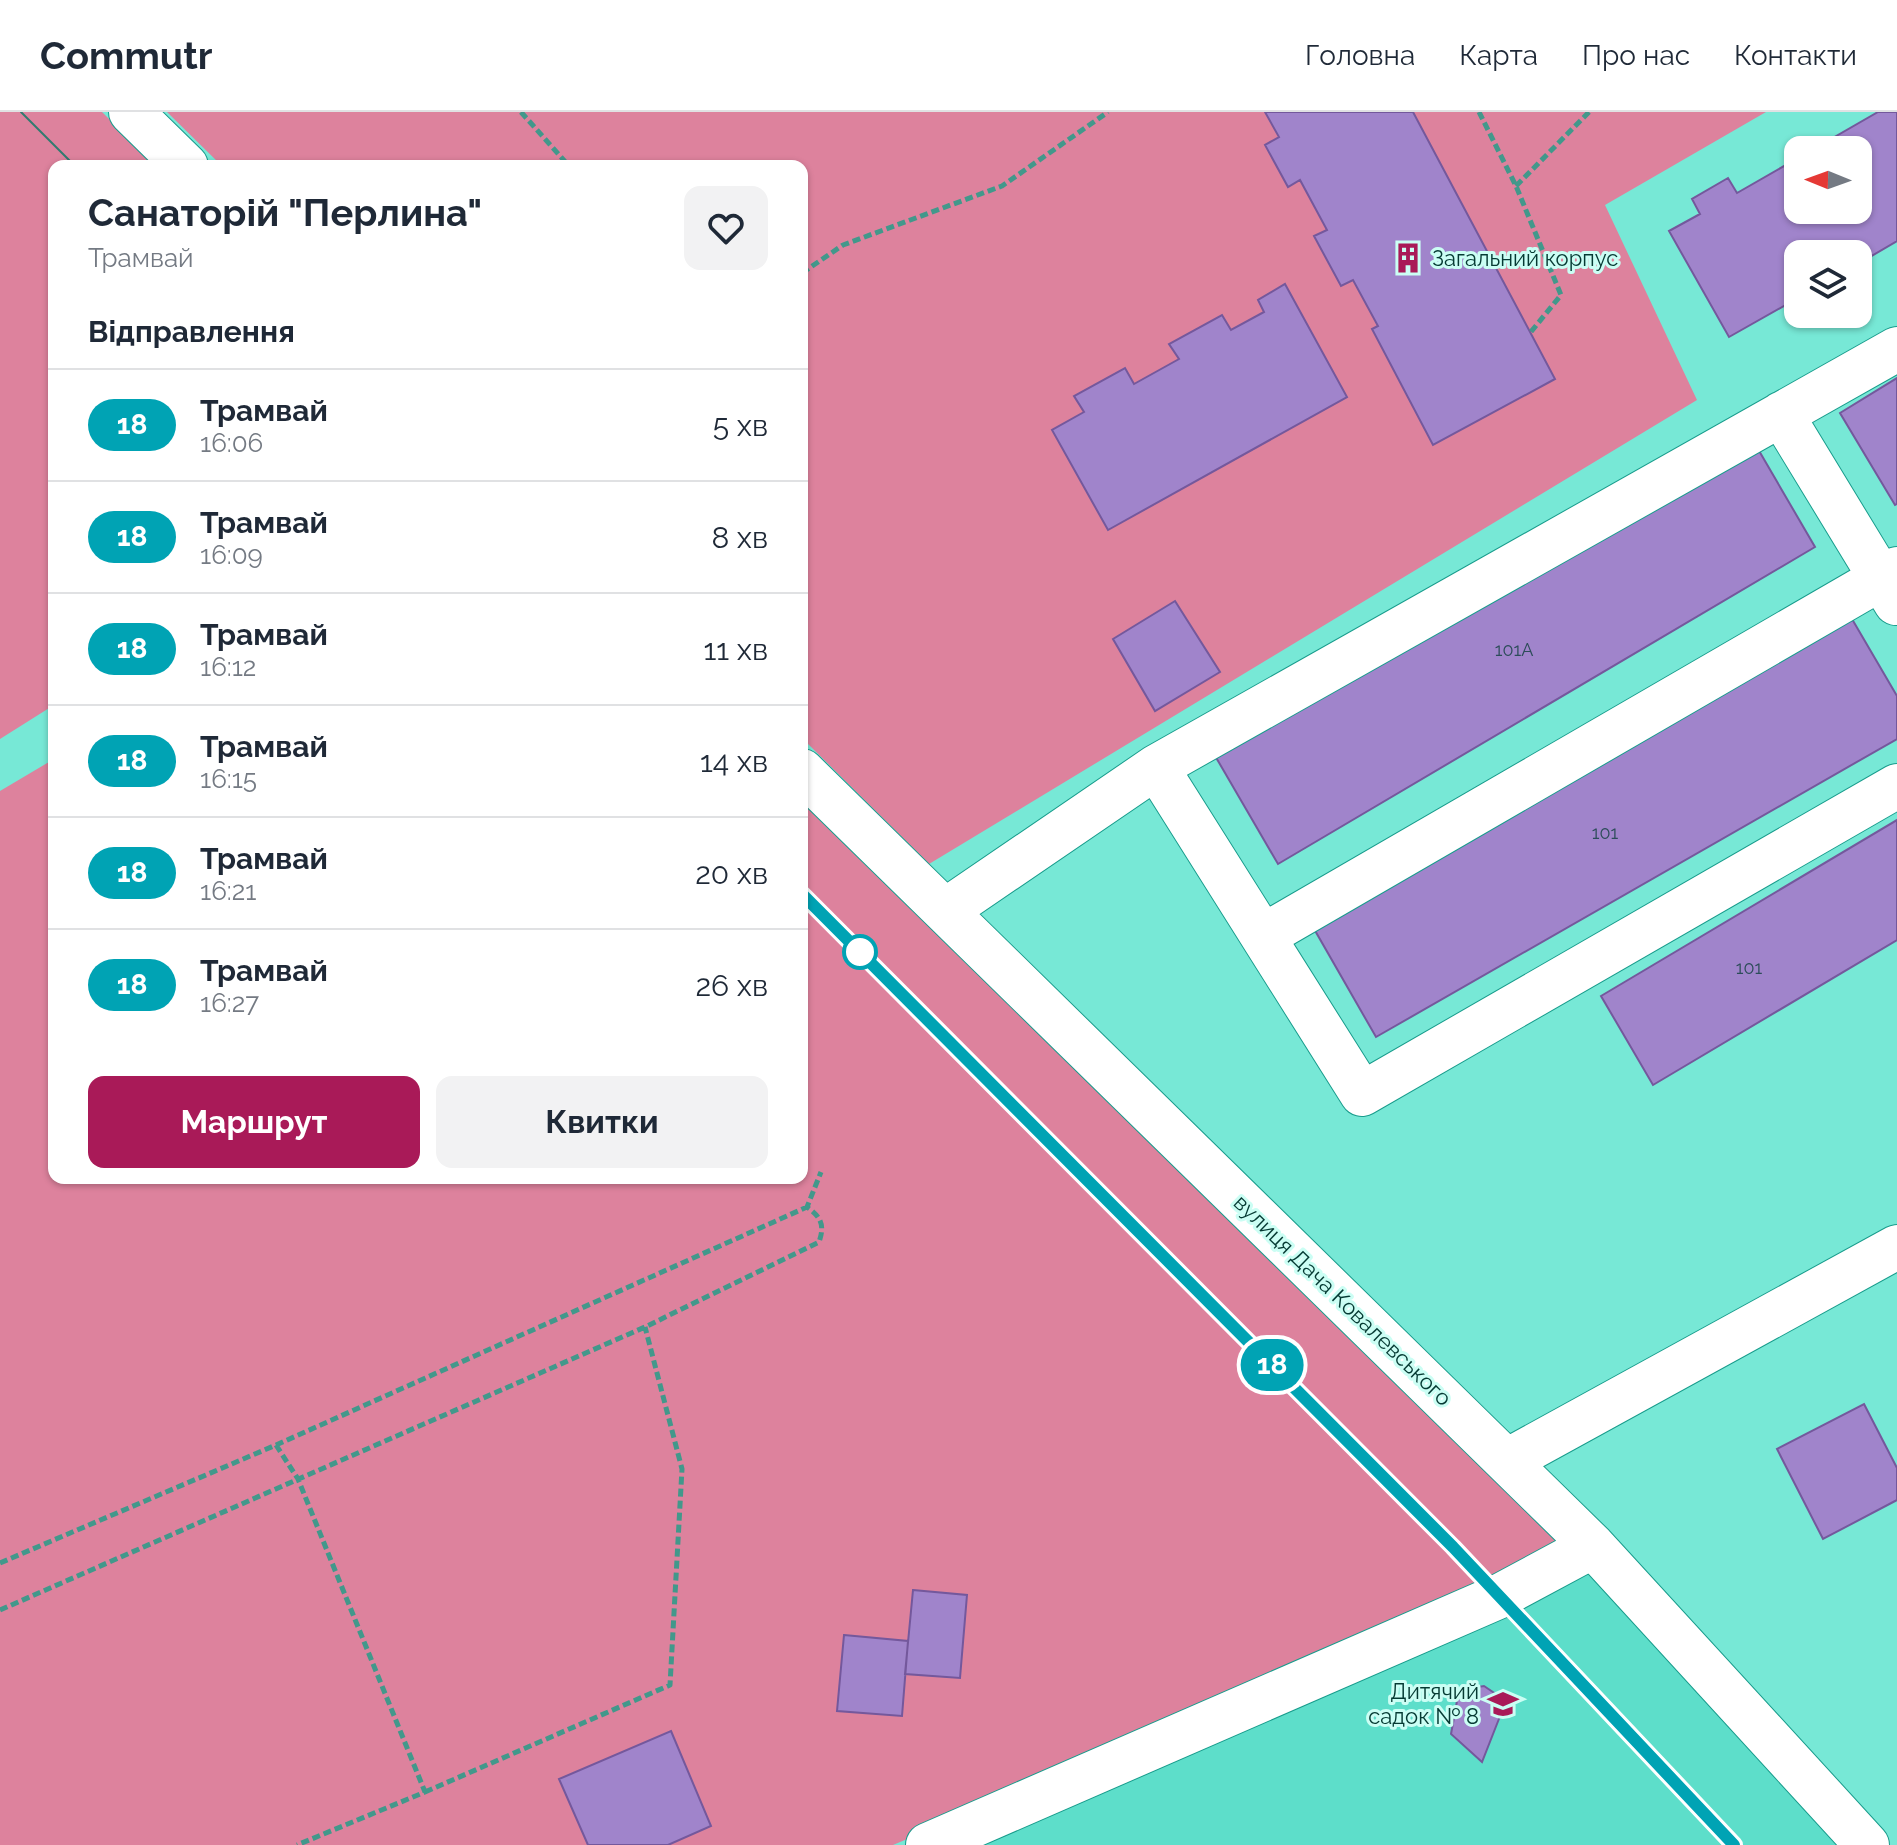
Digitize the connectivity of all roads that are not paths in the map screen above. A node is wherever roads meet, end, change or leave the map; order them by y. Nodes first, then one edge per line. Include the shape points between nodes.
1 (131, 112) edge
2 (180, 160) edge
3 (1897, 349) edge
4 (1781, 414) junction
5 (1892, 584) edge
6 (1156, 767) junction
7 (808, 777) edge
8 (1897, 786) edge
9 (945, 911) junction
10 (1265, 935) junction
11 (1897, 1247) edge
12 (1507, 1461) junction
13 (1593, 1546) junction
14 (928, 1845) edge
15 (1867, 1845) edge

1 - 2 street
3 - 4 street
4 - 5 street
4 - 6 street
5 - 10 street
6 - 9 street
6 - 10 street
7 - 9 street, вулиця Дача Ковалевського
8 - 10 street via 1362,1094
9 - 12 street, вулиця Дача Ковалевського
11 - 12 street
12 - 13 street, вулиця Дача Ковалевського
13 - 14 street via 1500,1596
13 - 15 street, вулиця Дача Ковалевського

